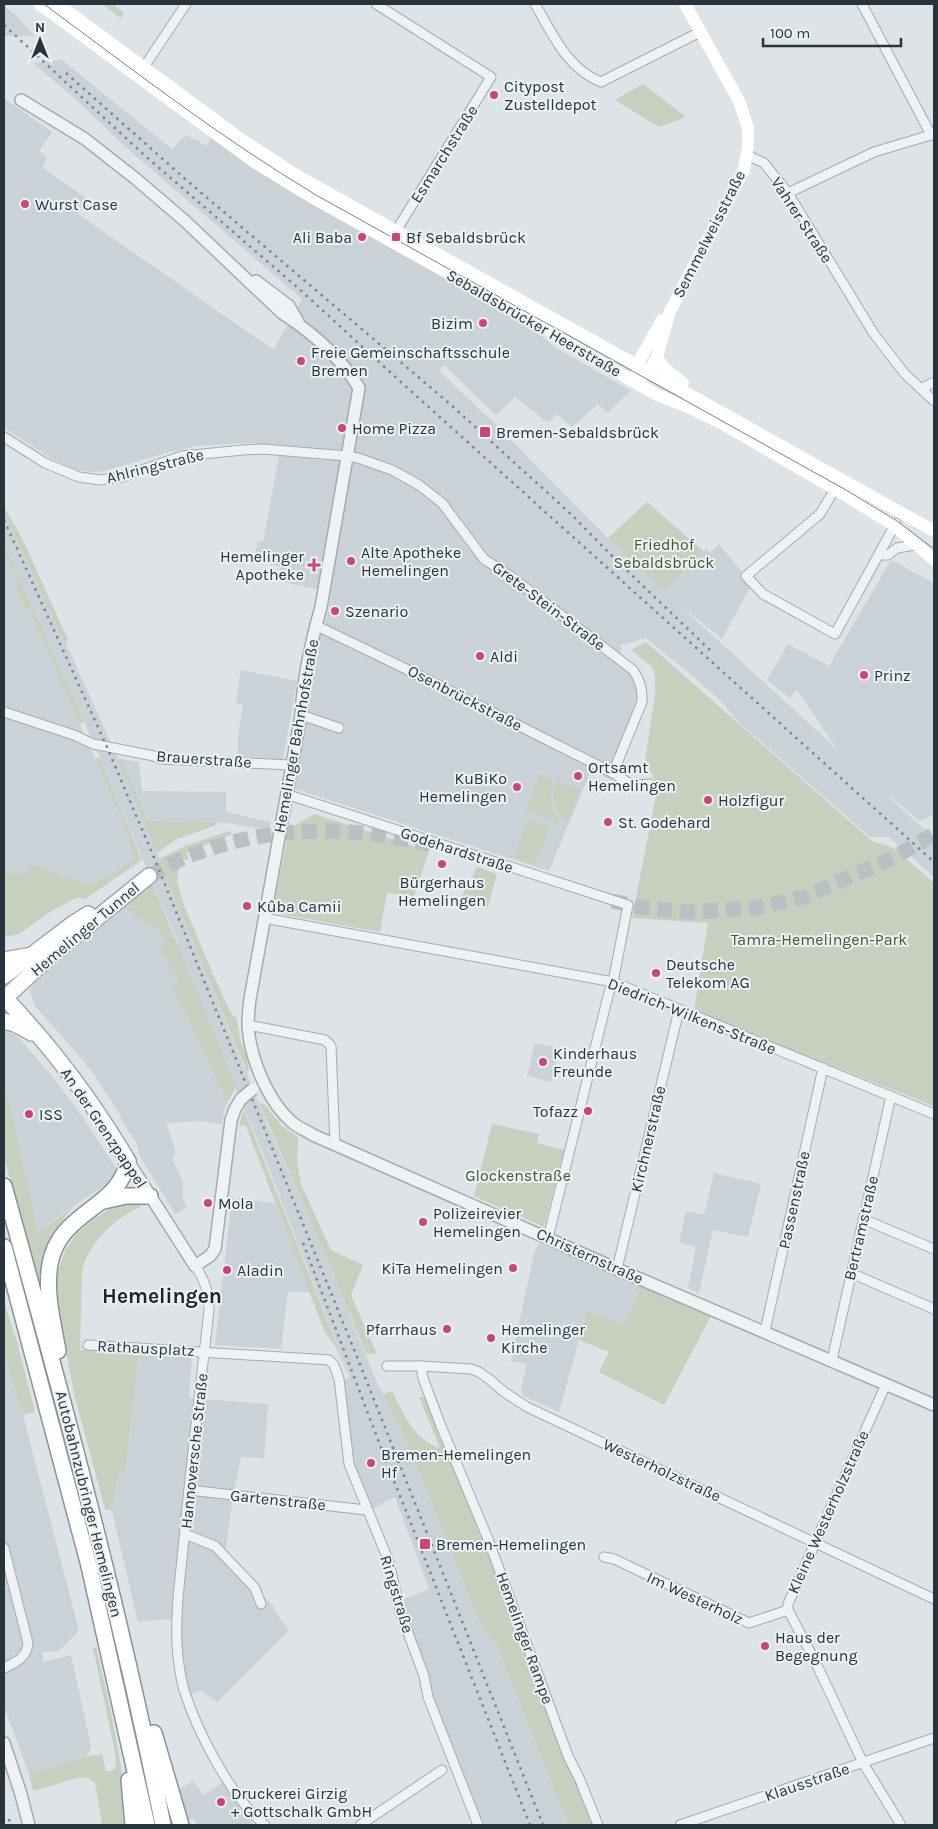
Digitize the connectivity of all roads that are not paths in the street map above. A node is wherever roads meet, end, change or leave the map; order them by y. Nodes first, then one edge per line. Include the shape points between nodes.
1 (38, 4) edge
2 (58, 4) edge
3 (186, 4) edge
4 (376, 4) edge
5 (534, 4) edge
6 (685, 4) edge
7 (862, 4) edge
8 (700, 32) junction
9 (141, 72) junction
10 (21, 100) dead end
11 (932, 134) edge
12 (747, 155) junction
13 (788, 193) junction
14 (396, 231) junction
15 (670, 311) junction
16 (656, 357) junction
17 (637, 365) junction
18 (649, 371) junction
19 (934, 382) edge
20 (637, 383) junction
21 (921, 389) junction
22 (687, 392) junction
23 (934, 401) edge
24 (4, 437) edge
25 (347, 456) junction
26 (835, 489) junction
27 (902, 512) junction
28 (894, 526) junction
29 (934, 531) edge
30 (915, 545) junction
31 (879, 555) junction
32 (934, 560) edge
33 (316, 625) junction
34 (4, 712) edge
35 (301, 715) junction
36 (339, 728) dead end
37 (291, 764) junction
38 (613, 773) junction
39 (650, 784) dead end
40 (286, 794) junction
41 (264, 918) junction
42 (31, 955) junction
43 (4, 960) edge
44 (4, 976) edge
45 (613, 982) junction
46 (4, 998) edge
47 (679, 1010) junction
48 (4, 1021) edge
49 (248, 1025) junction
50 (42, 1039) junction
51 (822, 1068) junction
52 (264, 1083) junction
53 (891, 1096) junction
54 (934, 1114) edge
55 (335, 1145) junction
56 (128, 1160) junction
57 (4, 1186) edge
58 (150, 1196) junction
59 (100, 1202) junction
60 (863, 1219) junction
61 (548, 1238) junction
62 (4, 1247) edge
63 (934, 1249) edge
64 (195, 1266) junction
65 (617, 1269) junction
66 (851, 1273) junction
67 (4, 1283) edge
68 (934, 1308) edge
69 (765, 1331) junction
70 (88, 1345) dead end
71 (204, 1351) junction
72 (33, 1354) junction
73 (832, 1360) junction
74 (387, 1366) dead end
75 (422, 1366) junction
76 (886, 1384) junction
77 (934, 1405) edge
78 (70, 1428) junction
79 (189, 1490) junction
80 (366, 1510) junction
81 (185, 1534) junction
82 (815, 1542) junction
83 (4, 1548) edge
84 (604, 1557) dead end
85 (934, 1599) edge
86 (261, 1604) dead end
87 (788, 1610) junction
88 (4, 1668) edge
89 (131, 1673) junction
90 (125, 1719) junction
91 (934, 1738) edge
92 (4, 1743) edge
93 (863, 1763) junction
94 (442, 1770) dead end
95 (29, 1825) edge
96 (133, 1825) edge
97 (147, 1825) edge
98 (163, 1825) edge
99 (181, 1825) edge
100 (265, 1825) edge
101 (360, 1825) edge
102 (478, 1825) edge
103 (598, 1825) edge
104 (680, 1825) edge
105 (901, 1825) edge

1 - 9 main road
2 - 9 main road
3 - 9 street
4 - 14 street, Esmarchstraße via 491,77
5 - 8 street via 573,64 588,77 601,82
6 - 8 main road
7 - 11 street
8 - 12 main road via 739,101 748,128
9 - 14 main road, Sebaldsbrücker Heerstraße via 265,155
9 - 20 main road, Sebaldsbrücker Heerstraße via 254,162
10 - 25 street, Hemelinger Bahnhofstraße via 85,139 185,220 240,271 289,306 300,325 335,354 359,388
11 - 13 street via 874,152
12 - 13 street, Vahrer Straße via 764,163
12 - 15 main road, Semmelweisstraße via 744,170
13 - 21 street, Vahrer Straße via 874,334 899,368
14 - 17 main road, Sebaldsbrücker Heerstraße
15 - 16 main road, Semmelweisstraße
15 - 17 main road, Semmelweisstraße
16 - 18 main road, Semmelweisstraße
16 - 22 main road via 683,383
17 - 18 main road, Sebaldsbrücker Heerstraße
17 - 20 main road, Semmelweisstraße
18 - 20 main road, Semmelweisstraße
18 - 22 main road, Sebaldsbrücker Heerstraße
19 - 21 street
20 - 26 main road, Sebaldsbrücker Heerstraße via 721,423
21 - 23 street, Vahrer Straße
22 - 27 main road, Sebaldsbrücker Heerstraße
24 - 25 street, Ahlringstraße via 44,463 78,477 100,480 122,478 182,456 213,452 263,449
25 - 33 street, Hemelinger Bahnhofstraße
25 - 38 street, Grete-Stein-Straße via 392,470 419,485 442,503 484,559 633,670 638,676 642,702
26 - 28 main road, Sebaldsbrücker Heerstraße
26 - 31 street via 820,514 746,576 763,594 835,634
27 - 28 street
27 - 29 main road, Sebaldsbrücker Heerstraße
28 - 30 main road, Sebaldsbrücker Heerstraße
28 - 31 street
30 - 31 street
30 - 32 main road, Sebaldsbrücker Heerstraße
33 - 35 street, Hemelinger Bahnhofstraße
33 - 38 street, Osenbrückstraße
34 - 37 street, Brauerstraße via 74,734 93,744 160,759
35 - 36 street
35 - 37 street, Hemelinger Bahnhofstraße
37 - 40 street, Hemelinger Bahnhofstraße
38 - 39 street via 632,785
40 - 41 street, Hemelinger Bahnhofstraße
40 - 45 street, Godehardstraße via 628,905
41 - 45 street, Diedrich-Wilkens-Straße
41 - 49 street, Hemelinger Bahnhofstraße
42 - 43 main road
42 - 44 main road, Hemelinger Tunnel
42 - 46 main road, Hemelinger Tunnel via 74,923 149,876 51,954
45 - 47 street, Diedrich-Wilkens-Straße
45 - 61 street
46 - 50 main road, An der Grenzpappel
47 - 51 street, Diedrich-Wilkens-Straße
47 - 65 street, Kirchnerstraße
48 - 50 main road
49 - 52 street, Hemelinger Bahnhofstraße via 252,1051
49 - 55 street via 325,1040 331,1046
50 - 56 main road, An der Grenzpappel via 88,1098
51 - 53 street, Diedrich-Wilkens-Straße
51 - 69 street, Passenstraße
52 - 55 street, Christernstraße via 293,1123
52 - 64 street, bridge via 241,1099 235,1109 215,1249
53 - 54 street, Diedrich-Wilkens-Straße
53 - 60 street, Bertramstraße
55 - 61 street, Christernstraße
56 - 58 street, An der Grenzpappel
56 - 59 main road via 126,1173 118,1186
57 - 78 main road, Autobahnzubringer Hemelingen
58 - 59 main road via 126,1196
58 - 64 street, An der Grenzpappel
59 - 78 main road via 72,1223 56,1244 50,1262 49,1303 72,1404
60 - 63 street
60 - 66 street, Bertramstraße
61 - 65 street, Christernstraße
62 - 72 main road, Autobahnzubringer Hemelingen
64 - 71 street, Hannoversche Straße via 209,1297
65 - 69 street, Christernstraße
66 - 68 street
66 - 73 street, Bertramstraße
67 - 72 main road via 20,1333
69 - 73 street, Christernstraße
70 - 71 street, Rathausplatz
71 - 79 street, Hannoversche Straße
71 - 80 street, Ringstraße via 330,1360 339,1380 348,1464
72 - 90 main road, Autobahnzubringer Hemelingen
73 - 76 street, Christernstraße
74 - 75 street, Westerholzstraße
75 - 82 street, Westerholzstraße via 479,1372 527,1407
75 - 103 street, Hemelinger Rampe via 440,1426 488,1539 568,1756
76 - 77 street, Christernstraße
76 - 82 street, Kleine Westerholzstraße
78 - 89 main road, Autobahnzubringer Hemelingen
79 - 80 street, Gartenstraße
79 - 81 street, Hannoversche Straße
80 - 102 street, Ringstraße via 389,1562 400,1612 424,1676 428,1697
81 - 86 street via 215,1546 255,1588
81 - 100 street, Hannoversche Straße via 177,1622 184,1688 203,1735 225,1775 255,1817
82 - 85 street, Westerholzstraße
82 - 87 street, Kleine Westerholzstraße
83 - 88 street via 28,1643 22,1659
84 - 87 street, Im Westerholz via 749,1623
87 - 93 street, Kleine Westerholzstraße
89 - 98 main road, Autobahnzubringer Hemelingen
89 - 99 main road via 141,1684
90 - 96 main road via 122,1742
90 - 97 main road, Autobahnzubringer Hemelingen
91 - 93 street, Klausstraße
92 - 95 street
93 - 104 street, Klausstraße
93 - 105 street, Kleine Westerholzstraße
94 - 101 street

